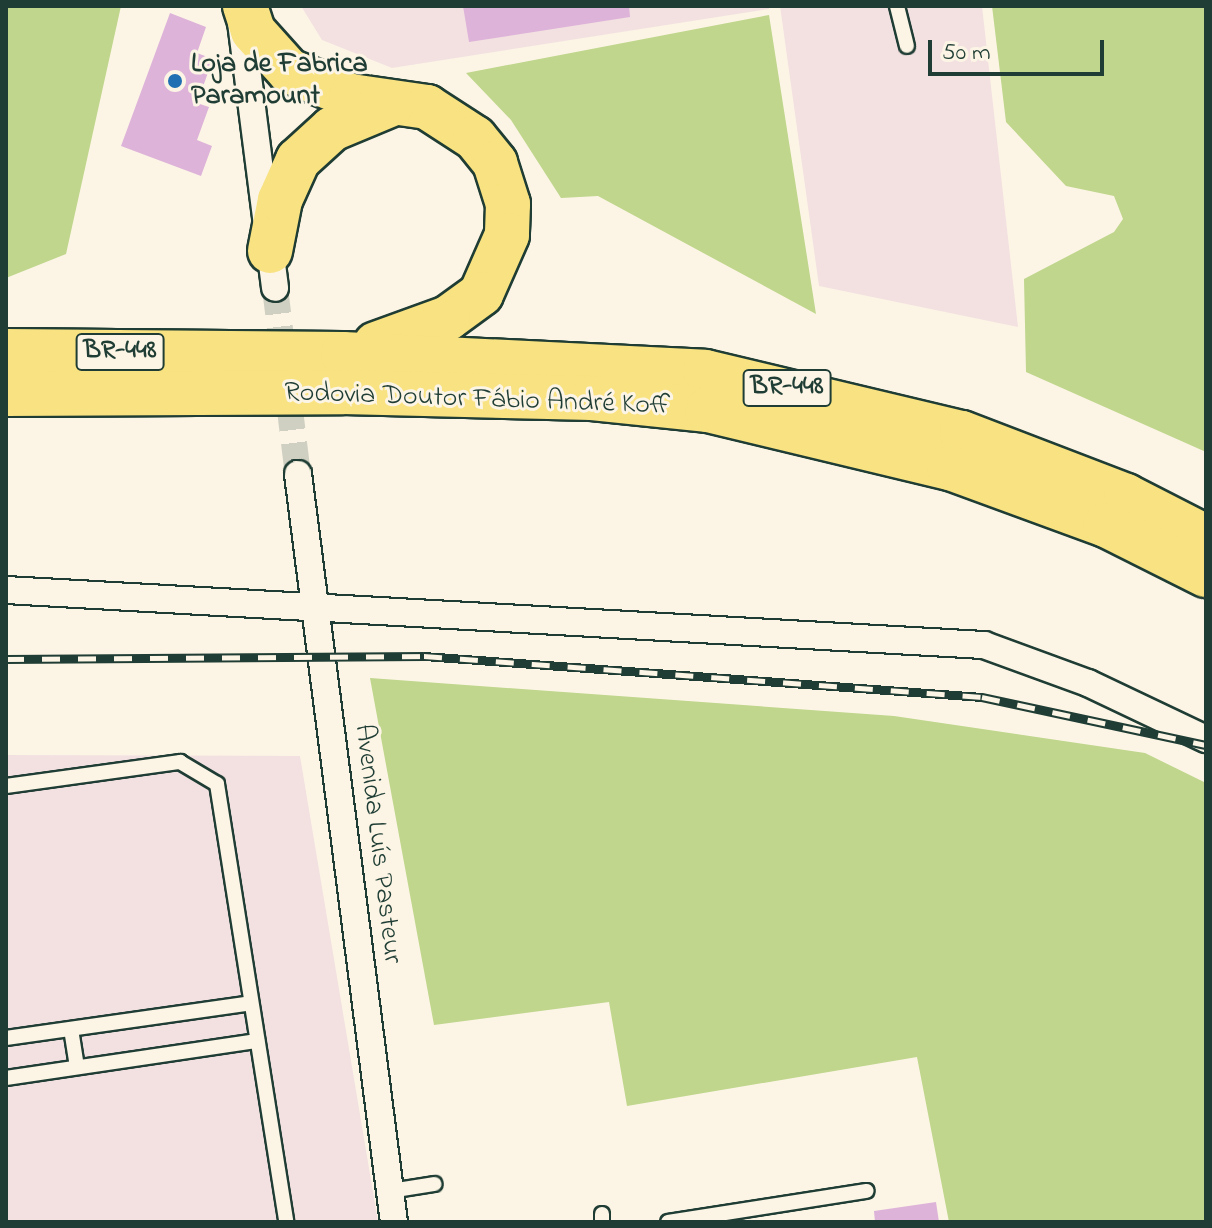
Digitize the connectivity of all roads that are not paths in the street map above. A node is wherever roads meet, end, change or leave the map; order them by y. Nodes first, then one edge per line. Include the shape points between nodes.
1 (242, 6) edge
2 (897, 6) edge
3 (907, 46) dead end
4 (392, 104) junction
5 (273, 269) joint
6 (6, 351) edge
7 (343, 354) junction
8 (6, 394) edge
9 (298, 474) tunnel mouth
10 (1206, 537) edge
11 (1206, 575) edge
12 (6, 590) edge
13 (314, 603) junction
14 (1206, 739) edge
15 (6, 786) edge
16 (251, 1003) junction
17 (71, 1029) junction
18 (6, 1038) edge
19 (257, 1041) junction
20 (77, 1067) junction
21 (6, 1078) edge
22 (434, 1184) dead end
23 (390, 1191) junction
24 (867, 1191) dead end
25 (286, 1222) edge
26 (394, 1222) edge
27 (668, 1222) edge

1 - 4 highway via 266,50 289,71 320,88
1 - 5 street
2 - 3 lane
4 - 5 highway via 332,129 298,160 280,200
4 - 7 highway via 427,107 475,138 495,163 508,204 507,235 481,294 448,318
6 - 7 highway, Rodovia Doutor Fábio André Koff / BR-448
7 - 10 highway, Rodovia Doutor Fábio André Koff / BR-448 via 587,361 705,372 810,393 962,433 1126,496
8 - 11 highway, Rodovia Doutor Fábio André Koff / BR-448 via 343,392 592,398 708,410 950,468 1106,525
9 - 13 street, Avenida Luís Pasteur
12 - 13 street
13 - 14 street via 984,645 1088,683
13 - 23 street, Avenida Luís Pasteur
15 - 16 lane via 180,762 217,784
16 - 17 lane
16 - 19 lane
17 - 18 lane
17 - 20 lane
19 - 20 lane
19 - 25 lane
20 - 21 lane
22 - 23 lane
23 - 26 street, Avenida Luís Pasteur
24 - 27 lane

